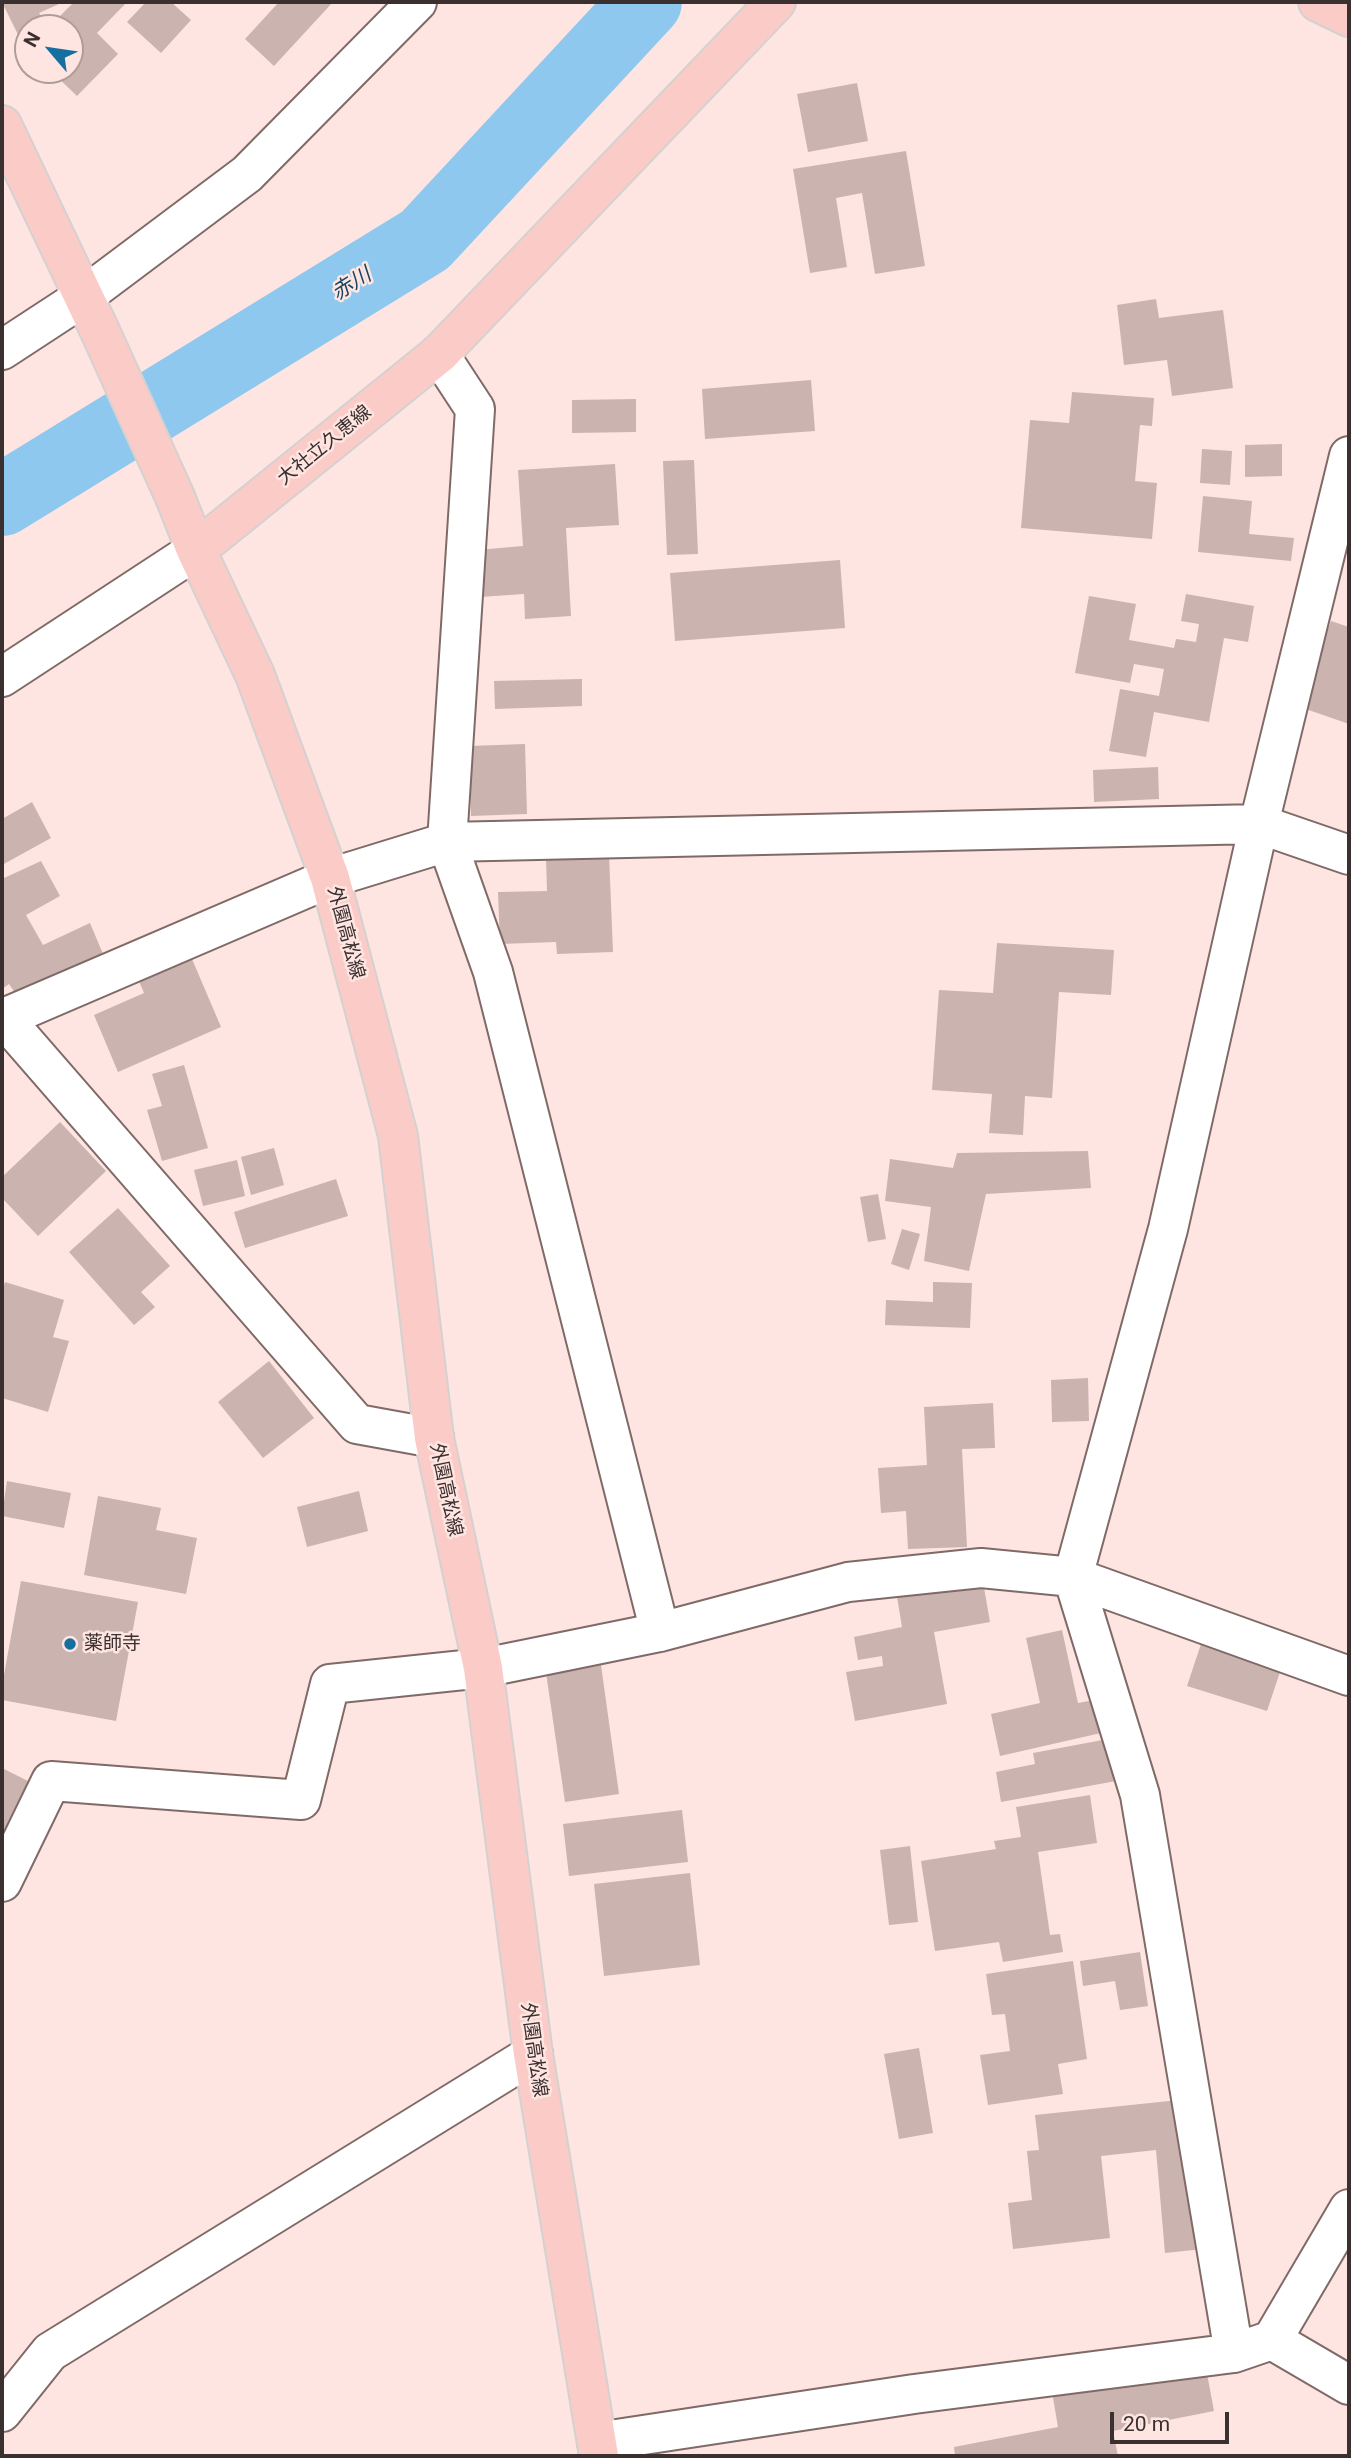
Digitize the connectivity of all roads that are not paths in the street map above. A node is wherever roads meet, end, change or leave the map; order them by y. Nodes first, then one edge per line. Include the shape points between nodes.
1 (417, 2) edge
2 (776, 2) edge
3 (1318, 2) edge
4 (1349, 17) edge
5 (2, 125) edge
6 (91, 313) junction
7 (2, 350) edge
8 (439, 354) junction
9 (1349, 456) edge
10 (196, 550) junction
11 (2, 677) edge
12 (1259, 824) junction
13 (447, 842) junction
14 (1349, 855) edge
15 (330, 878) junction
16 (3, 1017) edge
17 (434, 1438) junction
18 (1073, 1577) junction
19 (660, 1632) junction
20 (483, 1668) junction
21 (1349, 1676) edge
22 (2, 1882) edge
23 (533, 2054) junction
24 (1349, 2209) edge
25 (1272, 2340) junction
26 (1234, 2353) junction
27 (1349, 2385) edge
28 (2, 2412) edge
29 (598, 2449) edge

1 - 6 street via 247,174
2 - 8 main road, 大社立久恵線
3 - 4 main road
5 - 6 main road
6 - 7 street
6 - 10 main road
8 - 10 main road, 大社立久恵線
8 - 13 street via 475,409
9 - 12 street
10 - 11 street
10 - 15 main road, 外園高松線 via 255,675
12 - 13 street
12 - 14 street
12 - 18 street via 1168,1229
13 - 15 street
13 - 19 street via 493,972
15 - 16 street
15 - 17 main road, 外園高松線 via 398,1136
16 - 17 street via 357,1424
17 - 20 main road, 外園高松線
18 - 19 street via 981,1568 848,1582
18 - 21 street
18 - 26 street via 1140,1795
19 - 20 street
20 - 22 street via 330,1684 301,1800 51,1781
20 - 23 main road, 外園高松線
23 - 28 street via 50,2352
23 - 29 main road, 外園高松線
24 - 25 street
25 - 26 street
25 - 27 street
26 - 29 street via 914,2394

